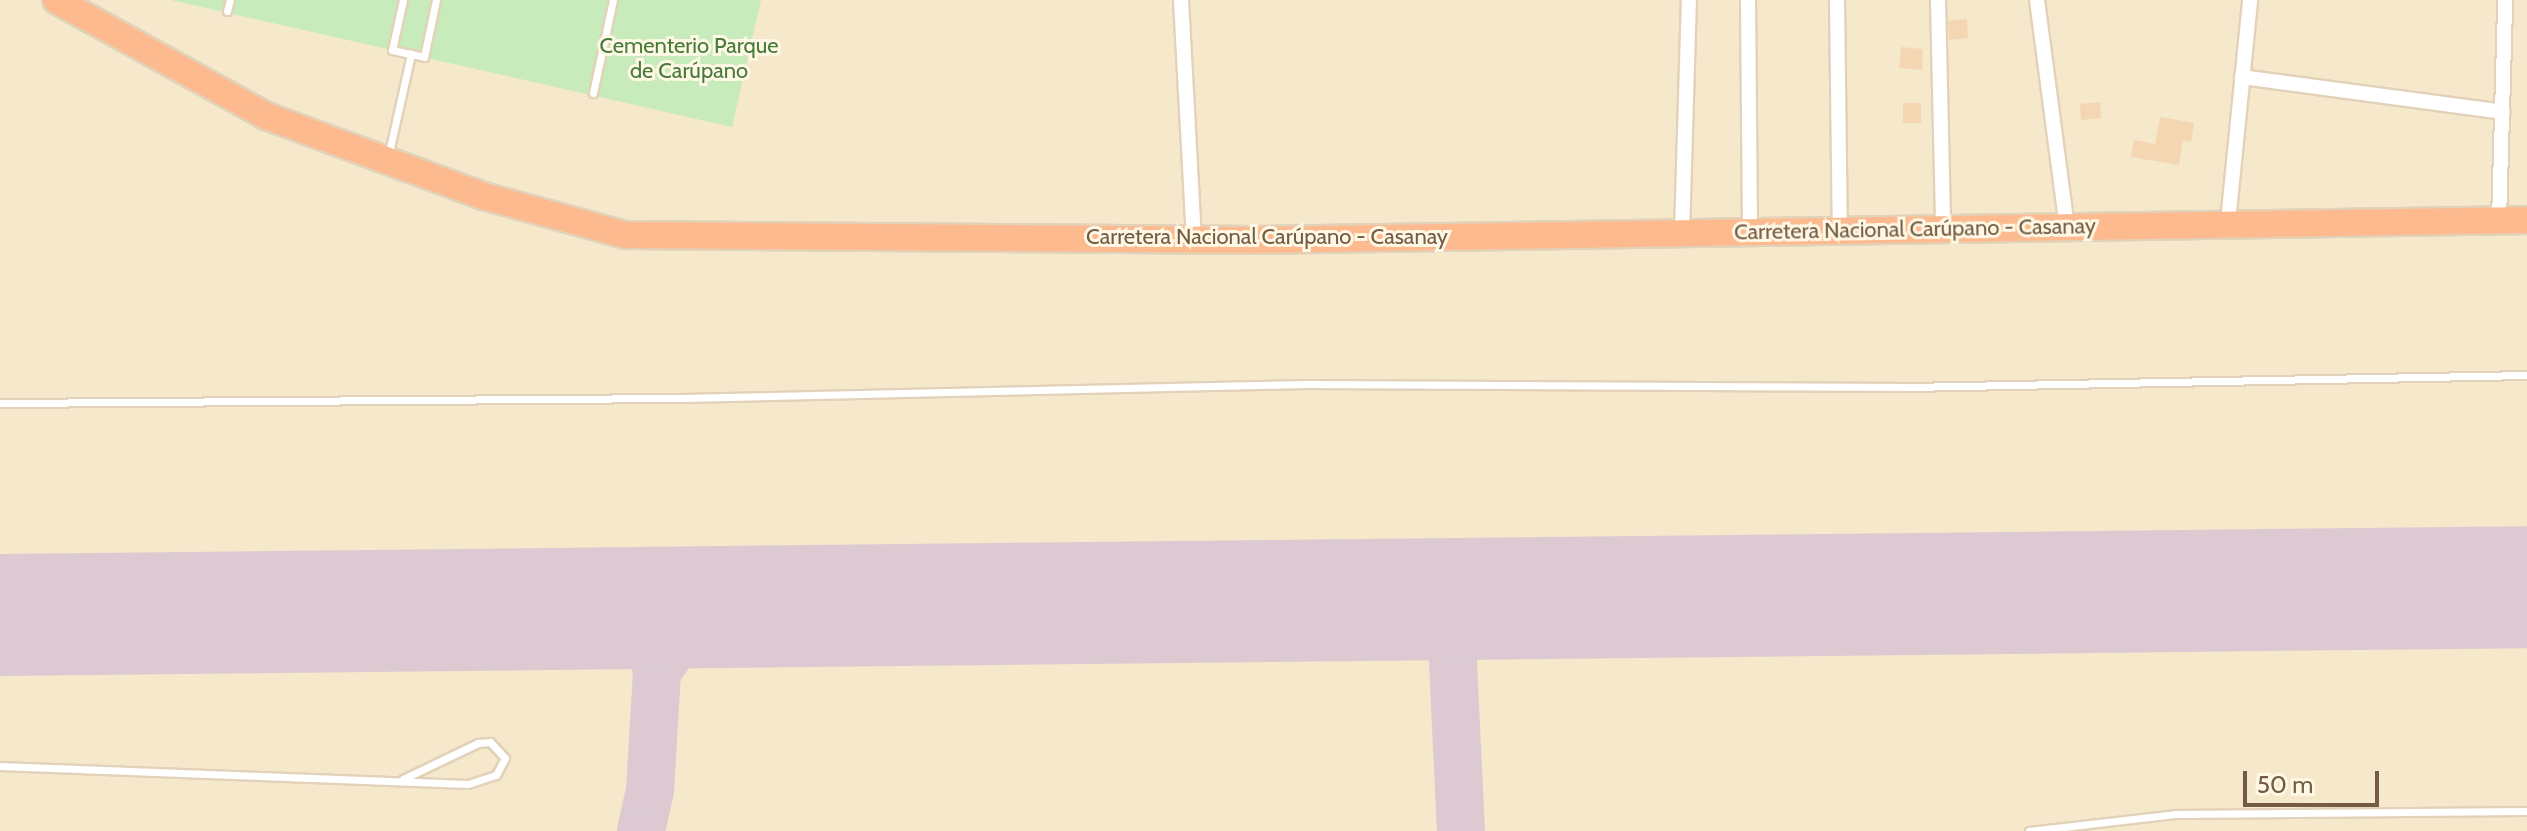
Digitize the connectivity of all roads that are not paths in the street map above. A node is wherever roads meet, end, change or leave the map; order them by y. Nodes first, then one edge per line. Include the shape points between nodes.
1 (56, 0) edge
2 (230, 0) edge
3 (403, 0) edge
4 (436, 0) edge
5 (613, 0) edge
6 (1181, 0) edge
7 (1689, 0) edge
8 (1748, 0) edge
9 (1837, 0) edge
10 (1938, 0) edge
11 (2037, 0) edge
12 (2250, 0) edge
13 (2505, 0) edge
14 (227, 11) dead end
15 (411, 54) junction
16 (2242, 77) junction
17 (593, 93) dead end
18 (2503, 112) junction
19 (387, 161) junction
20 (2527, 220) edge
21 (2499, 221) junction
22 (2228, 222) junction
23 (2067, 227) junction
24 (1943, 228) junction
25 (1840, 230) junction
26 (1750, 231) junction
27 (1682, 233) junction
28 (1194, 239) junction
29 (2527, 375) edge
30 (0, 403) edge
31 (0, 766) edge
32 (403, 779) junction
33 (2527, 811) edge
34 (2029, 831) edge

1 - 19 highway, Carretera Nacional Carúpano - Casanay via 266,116
2 - 14 lane
3 - 15 lane via 392,50
4 - 15 lane via 424,57
5 - 17 lane
6 - 28 street
7 - 27 street
8 - 26 street
9 - 25 street
10 - 24 street
11 - 23 street
12 - 16 street
13 - 18 street
15 - 19 lane
16 - 18 street
16 - 22 street
18 - 21 street
19 - 28 highway, Carretera Nacional Carúpano - Casanay via 483,196 626,235
20 - 21 highway, Carretera Nacional Carúpano - Casanay
21 - 22 highway, Carretera Nacional Carúpano - Casanay
22 - 23 highway, Carretera Nacional Carúpano - Casanay
23 - 24 highway, Carretera Nacional Carúpano - Casanay
24 - 25 highway, Carretera Nacional Carúpano - Casanay
25 - 26 highway, Carretera Nacional Carúpano - Casanay
26 - 27 highway, Carretera Nacional Carúpano - Casanay
27 - 28 highway, Carretera Nacional Carúpano - Casanay
29 - 30 lane via 1908,387 1307,384 683,398
31 - 32 lane
32 - 32 lane via 468,784 496,775 505,758 490,742 478,743
33 - 34 lane via 2177,814

